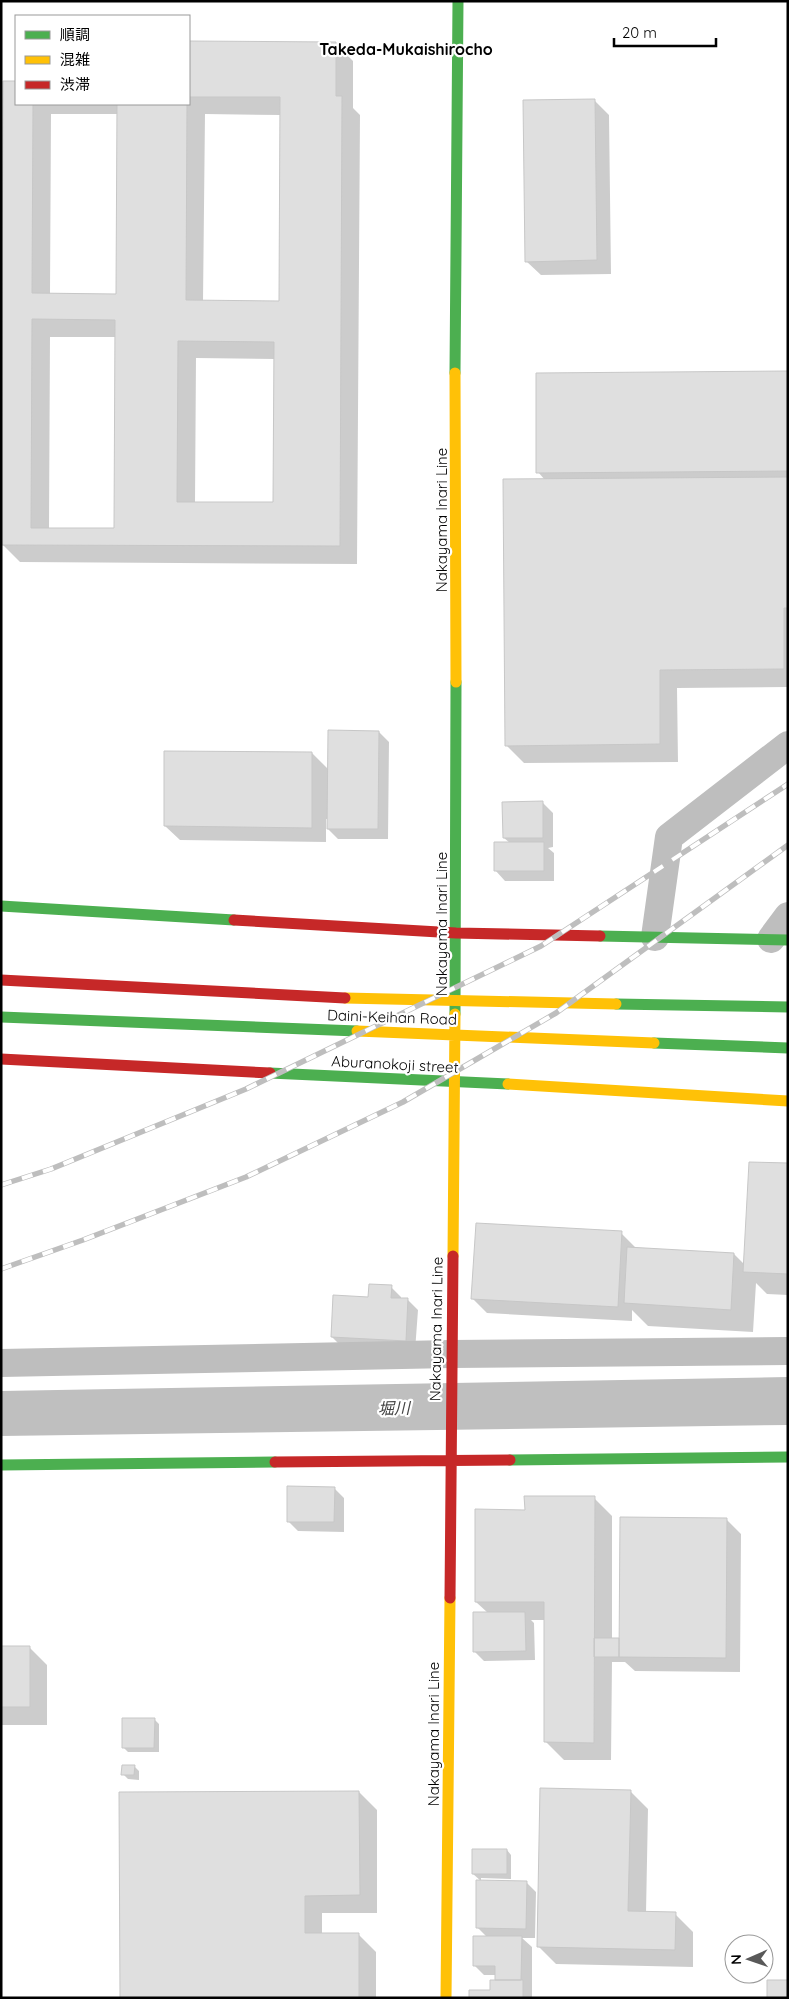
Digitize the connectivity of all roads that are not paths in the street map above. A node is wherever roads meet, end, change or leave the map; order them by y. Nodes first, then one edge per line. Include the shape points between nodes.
1 (458, 1) edge
2 (788, 745) edge
3 (1, 906) edge
4 (788, 916) edge
5 (456, 933) junction
6 (655, 937) junction
7 (779, 940) edge
8 (1, 980) edge
9 (788, 1007) edge
10 (1, 1016) edge
11 (785, 1048) edge
12 (1, 1059) edge
13 (454, 1081) junction
14 (788, 1101) edge
15 (788, 1351) edge
16 (451, 1359) junction
17 (1, 1363) edge
18 (788, 1457) edge
19 (450, 1461) junction
20 (1, 1465) edge
21 (446, 1998) edge

1 - 5 main road, Nakayama Inari Line
2 - 6 street via 669,837
3 - 5 main road
4 - 7 street
5 - 6 main road
5 - 13 main road, Nakayama Inari Line
6 - 7 main road
8 - 9 main road via 332,998
10 - 11 main road, Daini-Keihan Road
12 - 13 main road, Aburanokoji street
13 - 14 main road, Aburanokoji street
13 - 16 main road, Nakayama Inari Line
15 - 16 street
16 - 17 street
16 - 19 main road, Nakayama Inari Line
18 - 19 main road
19 - 20 main road
19 - 21 main road, Nakayama Inari Line

